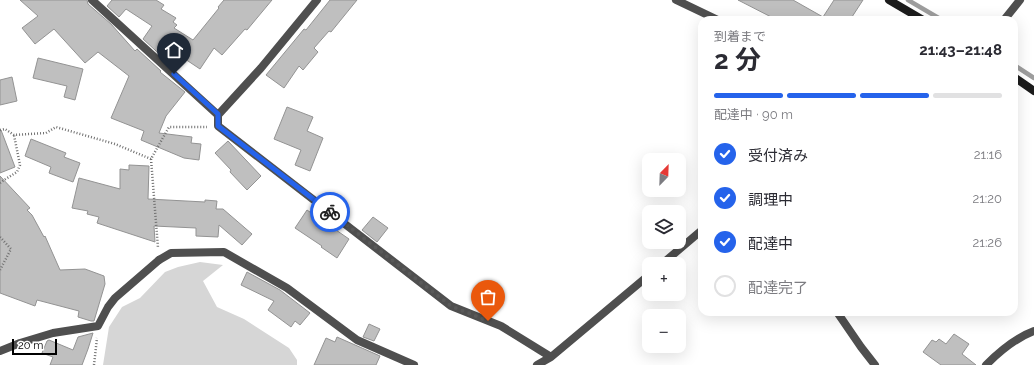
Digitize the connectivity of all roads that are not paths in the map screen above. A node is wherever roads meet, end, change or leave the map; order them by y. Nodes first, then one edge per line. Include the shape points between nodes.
1 (92, 0) edge
2 (317, 0) edge
3 (676, 0) edge
4 (889, 0) edge
5 (1020, 0) edge
6 (710, 16) edge
7 (916, 16) edge
8 (1007, 16) edge
9 (1018, 80) edge
10 (1034, 92) edge
11 (218, 114) junction
12 (698, 233) edge
13 (670, 257) edge
14 (642, 281) edge
15 (840, 316) edge
16 (1034, 331) edge
17 (0, 351) edge
18 (551, 357) junction
19 (414, 365) edge
20 (537, 365) edge
21 (875, 365) edge
22 (986, 365) edge

1 - 11 street
2 - 11 street via 261,68
3 - 6 street
4 - 7 main road
5 - 8 street
9 - 10 main road
11 - 18 street via 218,126 451,306 501,326
12 - 13 street
14 - 18 street
15 - 21 street
16 - 22 street via 1014,341
17 - 19 street via 53,333 98,326 115,298 171,253 224,252 287,288 357,340
18 - 20 street

